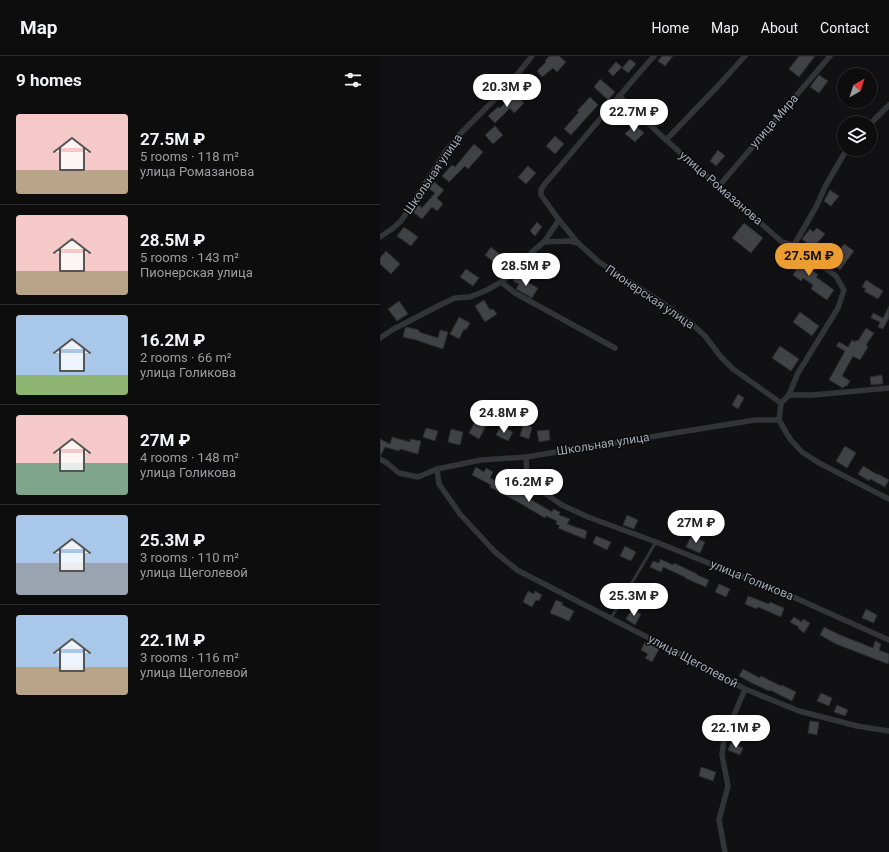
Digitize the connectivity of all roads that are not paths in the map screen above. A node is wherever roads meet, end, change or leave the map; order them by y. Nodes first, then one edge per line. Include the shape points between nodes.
1 (532, 56) edge
2 (654, 56) edge
3 (745, 56) edge
4 (830, 56) edge
5 (619, 96) junction
6 (889, 104) edge
7 (877, 117) edge
8 (666, 140) junction
9 (843, 156) edge
10 (719, 186) junction
11 (559, 220) junction
12 (380, 237) edge
13 (544, 242) junction
14 (578, 243) junction
15 (794, 245) junction
16 (501, 282) junction
17 (380, 338) edge
18 (615, 348) dead end
19 (889, 388) edge
20 (789, 395) junction
21 (781, 403) junction
22 (779, 420) junction
23 (526, 457) junction
24 (380, 459) edge
25 (437, 469) junction
26 (889, 499) edge
27 (656, 542) junction
28 (611, 618) junction
29 (889, 640) edge
30 (745, 689) junction
31 (889, 731) edge
32 (725, 852) edge

1 - 12 street, Школьная улица via 506,88 458,136 401,220
2 - 5 street, Пионерская улица
3 - 8 street
4 - 10 street, улица Мира
5 - 8 street, улица Ромазанова
5 - 11 street, Пионерская улица via 541,190
6 - 7 street
8 - 10 street, улица Ромазанова
9 - 15 street
10 - 15 street, улица Ромазанова via 782,242
11 - 13 street
11 - 14 street, Пионерская улица
13 - 14 street
13 - 16 street
14 - 21 street, Пионерская улица via 599,262 690,322 734,369
15 - 20 street, улица Ромазанова via 836,276 844,290 838,308 798,373
16 - 17 street via 470,297 455,298 444,303
16 - 18 street via 515,293
19 - 20 street
20 - 21 street
21 - 22 street
22 - 23 street, Школьная улица via 755,420
22 - 26 street via 790,439 802,452
23 - 25 street, Школьная улица via 481,460
23 - 27 street, улица Голикова via 527,475 537,488 562,505
24 - 25 street, Школьная улица via 399,473 418,477
25 - 28 street, улица Щеголевой via 439,484 460,514 495,552 517,570
27 - 28 lane
27 - 29 street, улица Голикова via 791,596
28 - 30 street, улица Щеголевой
30 - 31 street, улица Щеголевой via 799,712
30 - 32 street via 724,739 722,755 728,786 719,820

